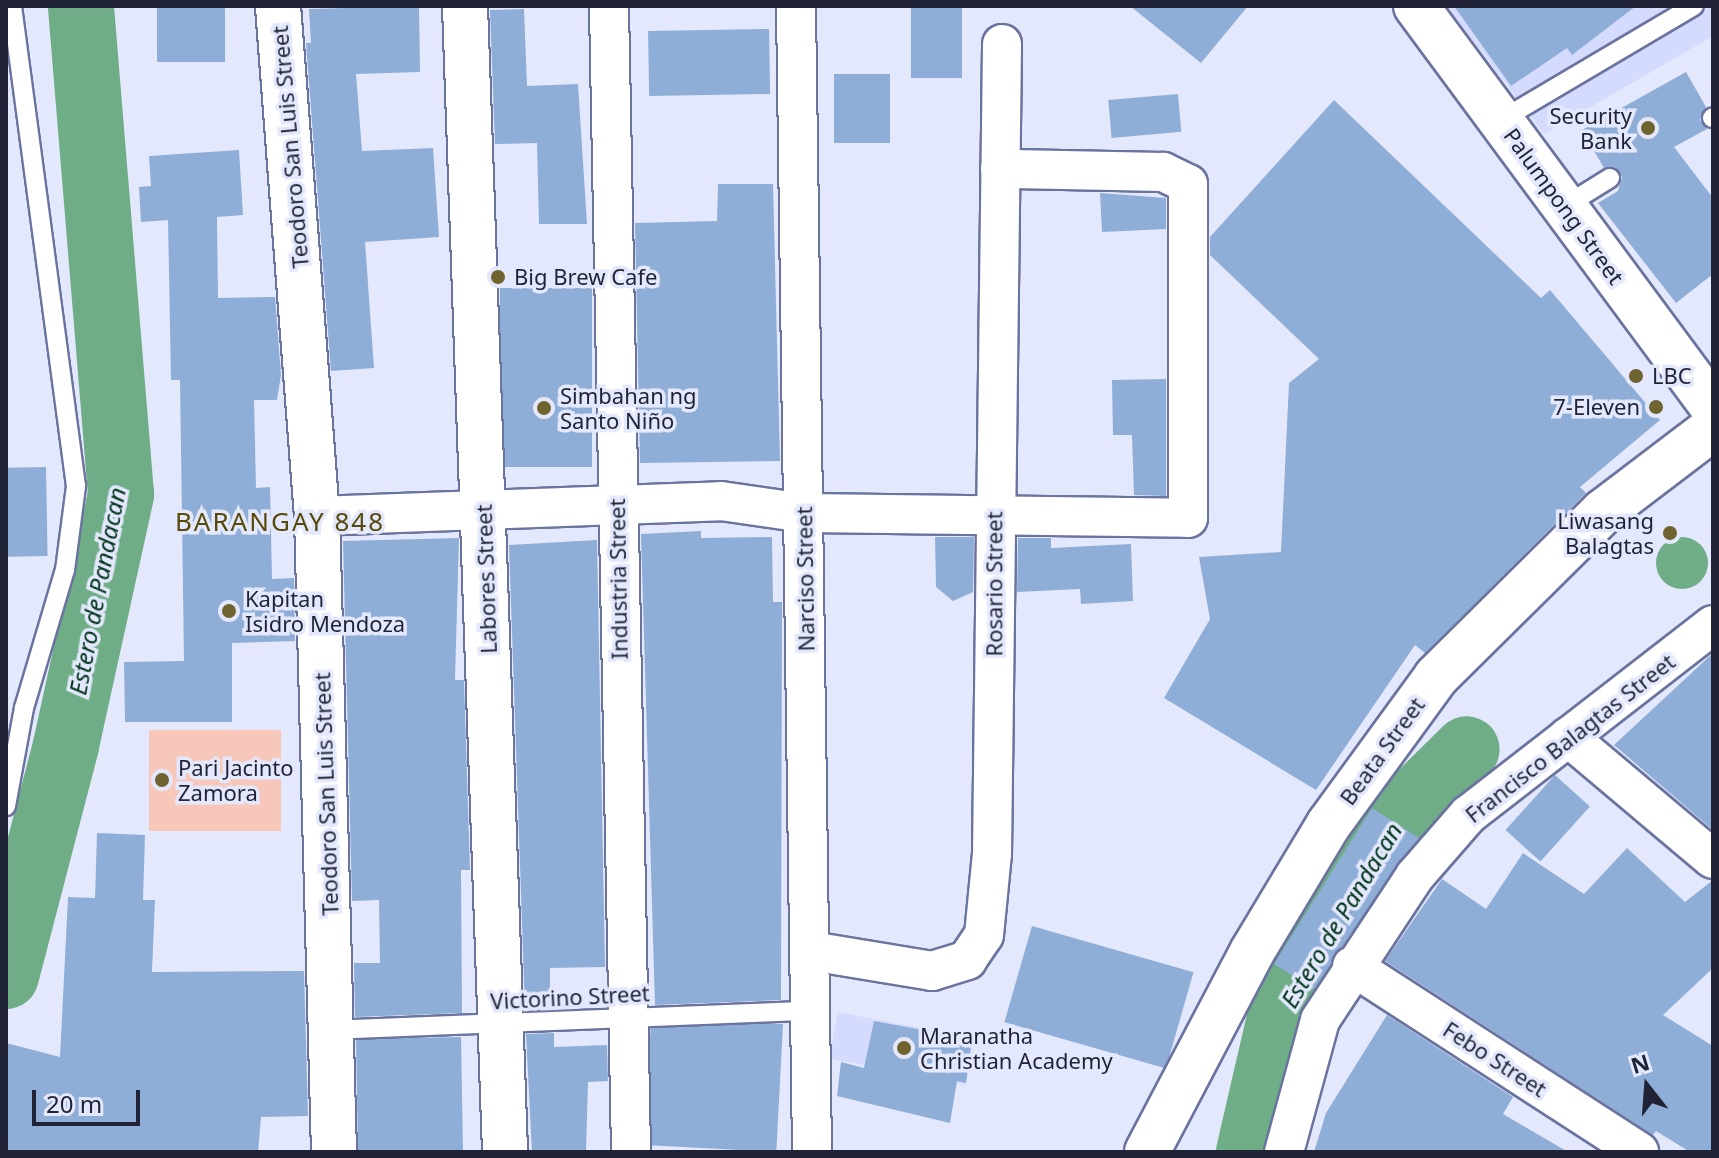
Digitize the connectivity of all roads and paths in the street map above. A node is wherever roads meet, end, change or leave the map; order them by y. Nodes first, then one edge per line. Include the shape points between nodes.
1 (12, 6) edge
2 (278, 6) edge
3 (465, 6) edge
4 (609, 6) edge
5 (796, 6) edge
6 (1416, 6) edge
7 (1694, 6) edge
8 (1002, 44) dead end
9 (1501, 120) junction
10 (1000, 169) junction
11 (1610, 178) dead end
12 (1565, 206) junction
13 (1713, 407) edge
14 (1713, 428) edge
15 (616, 501) junction
16 (483, 508) junction
17 (804, 513) junction
18 (994, 515) junction
19 (317, 516) junction
20 (1713, 625) edge
21 (1568, 737) junction
22 (6, 806) edge
23 (1713, 859) edge
24 (811, 951) junction
25 (1352, 966) junction
26 (812, 1011) junction
27 (628, 1018) junction
28 (502, 1025) junction
29 (331, 1030) junction
30 (334, 1152) edge
31 (505, 1152) edge
32 (631, 1152) edge
33 (812, 1152) edge
34 (1147, 1152) edge
35 (1284, 1152) edge
36 (1639, 1152) edge

1 - 22 lane via 76,486 65,570 24,708
2 - 19 street, Teodoro San Luis Street
3 - 16 street, Labores Street
4 - 15 street, Industria Street
5 - 17 street, Narciso Street
6 - 9 street, Palumpong Street
7 - 9 lane
8 - 10 street, Rosario Street
9 - 12 street, Palumpong Street
10 - 18 street, Rosario Street
10 - 18 street via 1163,172 1188,184 1188,518
11 - 12 lane
12 - 13 street, Palumpong Street
14 - 34 street, Beata Street via 1604,511 1436,677 1314,850
15 - 16 street
15 - 17 street via 721,501
15 - 27 street, Industria Street
16 - 19 street
16 - 28 street, Labores Street
17 - 18 street
17 - 24 street, Narciso Street
18 - 24 street, Rosario Street via 992,854 984,935 967,960 932,971
19 - 29 street, Teodoro San Luis Street
20 - 21 street, Francisco Balagtas Street
21 - 23 street
21 - 25 street, Francisco Balagtas Street via 1468,815 1415,876
24 - 26 street, Narciso Street
25 - 35 street, Francisco Balagtas Street via 1320,1020
25 - 36 street, Febo Street
26 - 27 lane, Victorino Street
26 - 33 street, Narciso Street
27 - 28 lane, Victorino Street
27 - 32 street, Industria Street
28 - 29 lane, Victorino Street
28 - 31 street, Labores Street
29 - 30 street, Teodoro San Luis Street

